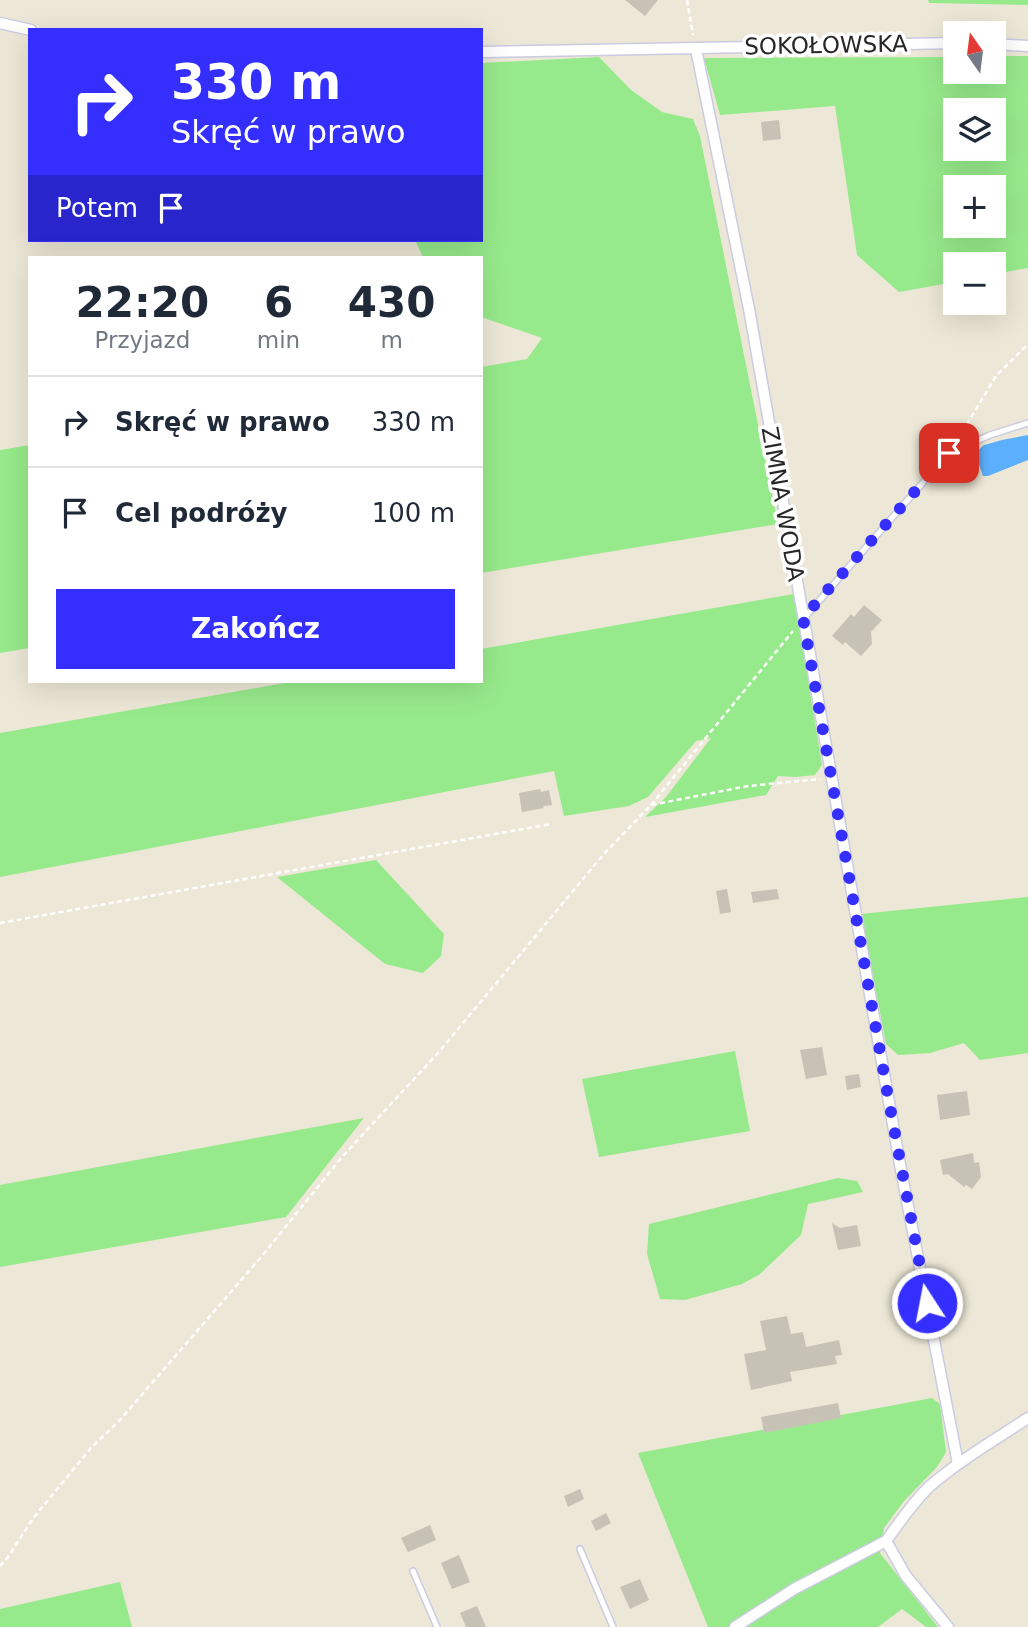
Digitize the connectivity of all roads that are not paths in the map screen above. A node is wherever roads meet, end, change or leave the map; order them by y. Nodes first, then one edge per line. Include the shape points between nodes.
1 (0, 23) edge
2 (28, 29) edge
3 (943, 43) edge
4 (1006, 45) edge
5 (1028, 46) edge
6 (696, 48) junction
7 (483, 52) edge
8 (1028, 423) edge
9 (803, 618) junction
10 (1028, 1418) edge
11 (958, 1464) junction
12 (886, 1541) junction
13 (580, 1549) dead end
14 (413, 1571) dead end
15 (437, 1627) edge
16 (613, 1627) edge
17 (735, 1627) edge
18 (948, 1627) edge

1 - 2 street
3 - 6 street, SOKOŁOWSKA
4 - 5 street
6 - 7 street, SOKOŁOWSKA
6 - 9 street, ZIMNA WODA via 749,309
8 - 9 lane via 949,453
9 - 11 street, ZIMNA WODA
10 - 11 street
11 - 12 street via 928,1488
12 - 17 street via 794,1589
12 - 18 street via 906,1576
13 - 16 lane
14 - 15 lane

